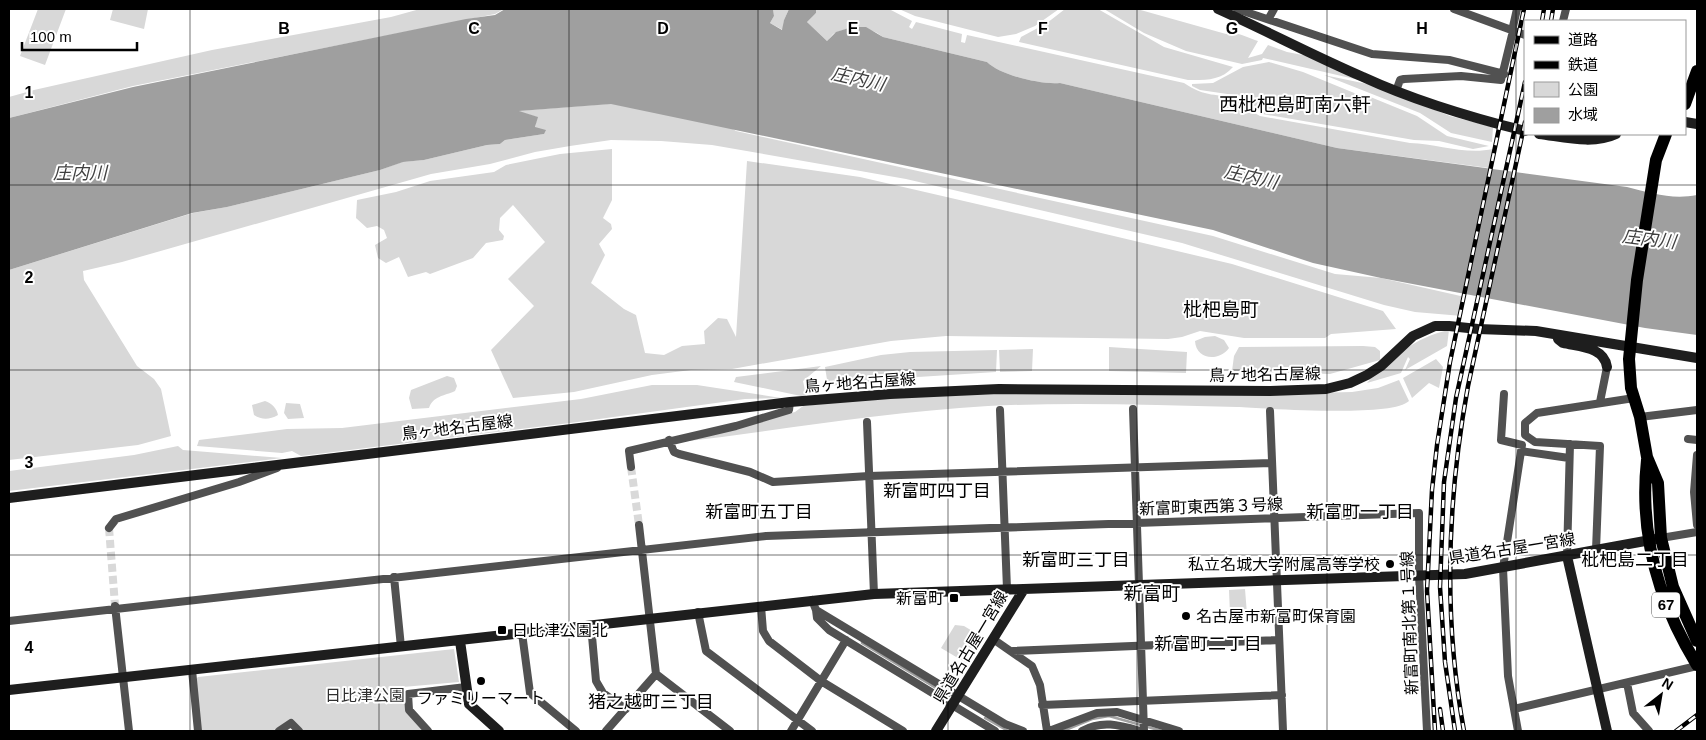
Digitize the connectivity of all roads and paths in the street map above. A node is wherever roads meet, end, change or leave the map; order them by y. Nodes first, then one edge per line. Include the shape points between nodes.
1 (1218, 9) edge
2 (1237, 9) edge
3 (1274, 9) edge
4 (1454, 9) edge
5 (1517, 9) edge
6 (1269, 18) junction
7 (1513, 31) junction
8 (1524, 36) edge
9 (1697, 71) edge
10 (1504, 74) junction
11 (1396, 91) junction
12 (1686, 101) edge
13 (1524, 131) edge
14 (1548, 135) edge
15 (1614, 135) edge
16 (1666, 135) edge
17 (1554, 335) junction
18 (1697, 358) edge
19 (1607, 367) joint
20 (1504, 394) dead end
21 (1634, 398) junction
22 (790, 402) junction
23 (1600, 402) junction
24 (1133, 409) dead end
25 (1000, 410) dead end
26 (1697, 410) edge
27 (1270, 411) dead end
28 (1640, 417) junction
29 (867, 422) dead end
30 (1688, 439) dead end
31 (669, 440) junction
32 (1697, 440) edge
33 (1570, 444) junction
34 (1521, 451) junction
35 (1697, 455) edge
36 (1569, 458) junction
37 (290, 462) junction
38 (1271, 463) junction
39 (631, 467) tunnel mouth
40 (1135, 467) junction
41 (1002, 471) junction
42 (869, 476) junction
43 (9, 498) edge
44 (1696, 509) edge
45 (1419, 513) joint
46 (1274, 518) junction
47 (1138, 523) junction
48 (639, 525) tunnel mouth
49 (1697, 525) edge
50 (109, 528) dead end
51 (1005, 528) junction
52 (1697, 532) edge
53 (871, 533) junction
54 (1655, 539) junction
55 (1596, 550) junction
56 (643, 551) junction
57 (1567, 556) junction
58 (1503, 568) junction
59 (1419, 575) junction
60 (394, 578) junction
61 (1276, 579) junction
62 (1140, 585) junction
63 (1007, 589) junction
64 (1024, 589) junction
65 (874, 594) junction
66 (812, 600) junction
67 (761, 606) junction
68 (115, 607) junction
69 (816, 610) junction
70 (698, 612) junction
71 (650, 618) junction
72 (9, 621) edge
73 (591, 625) junction
74 (522, 633) junction
75 (993, 639) junction
76 (460, 640) junction
77 (846, 640) junction
78 (1279, 640) junction
79 (1697, 641) edge
80 (1142, 646) junction
81 (401, 647) junction
82 (1013, 651) junction
83 (1697, 665) edge
84 (192, 670) junction
85 (656, 674) junction
86 (124, 677) junction
87 (821, 681) junction
88 (1627, 683) junction
89 (466, 687) junction
90 (9, 690) edge
91 (1598, 690) junction
92 (1282, 695) junction
93 (958, 696) junction
94 (1144, 702) junction
95 (952, 705) junction
96 (1042, 705) junction
97 (626, 709) junction
98 (1514, 709) junction
99 (1145, 721) junction
100 (796, 722) junction
101 (129, 731) edge
102 (198, 731) edge
103 (279, 731) edge
104 (299, 731) edge
105 (428, 731) edge
106 (499, 731) edge
107 (576, 731) edge
108 (606, 731) edge
109 (730, 731) edge
110 (791, 731) edge
111 (812, 731) edge
112 (904, 731) edge
113 (936, 731) edge
114 (995, 731) edge
115 (1023, 731) edge
116 (1048, 731) edge
117 (1082, 731) edge
118 (1140, 731) edge
119 (1144, 731) edge
120 (1179, 731) edge
121 (1283, 731) edge
122 (1427, 731) edge
123 (1518, 731) edge
124 (1607, 731) edge
125 (1649, 731) edge

1 - 11 main road
2 - 6 street
3 - 6 street
4 - 7 street
5 - 7 street
6 - 10 street via 1372,54 1449,60
7 - 8 street
7 - 10 street
9 - 12 main road
10 - 11 street via 1501,80 1462,76 1404,79 1400,80
11 - 13 main road via 1454,113
14 - 15 main road via 1594,140
16 - 21 main road, 67 via 1656,160 1636,280 1629,359
17 - 18 main road, 鳥ヶ地名古屋線
17 - 19 main road via 1563,343 1601,353 1606,358
17 - 22 main road, 鳥ヶ地名古屋線 via 1536,331 1435,326 1413,336 1367,375 1326,389 1009,389
19 - 23 street
20 - 34 street via 1501,440 1522,445
21 - 23 street
21 - 28 main road, 67
22 - 31 street via 789,410 736,426
22 - 37 main road, 鳥ヶ地名古屋線
23 - 33 street via 1537,413 1526,423 1525,435 1529,440
24 - 40 street
25 - 41 street
26 - 28 street
27 - 38 street
28 - 54 main road, 67 via 1647,457 1658,483
29 - 42 street
30 - 32 street
31 - 39 street via 629,451
31 - 42 street via 674,452 750,472 773,482
33 - 36 street
33 - 55 street via 1600,446
34 - 36 street
34 - 58 street
35 - 44 street
36 - 57 street
37 - 43 main road, 鳥ヶ地名古屋線
37 - 50 street via 239,482 116,520
38 - 40 street
38 - 46 street
40 - 41 street
40 - 47 street
41 - 42 street
41 - 51 street
42 - 53 street
44 - 49 street
45 - 46 street, 新富町東西第３号線
45 - 59 street, 新富町南北第１号線
46 - 47 street, 新富町東西第３号線
46 - 61 street
47 - 51 street, 新富町東西第３号線
47 - 62 street
48 - 56 street
51 - 53 street, 新富町東西第３号線
51 - 63 street
52 - 54 street
53 - 56 street, 新富町東西第３号線 via 766,536
53 - 65 street
54 - 55 main road, 県道名古屋一宮線
54 - 79 main road, 67
54 - 83 main road, 67 via 1661,591
55 - 57 main road, 県道名古屋一宮線
56 - 60 street, 新富町東西第３号線
56 - 71 street
57 - 58 main road, 県道名古屋一宮線
57 - 91 main road
58 - 59 main road, 県道名古屋一宮線 via 1465,574
58 - 98 street via 1508,676
59 - 61 main road, 県道名古屋一宮線
59 - 122 street, 新富町南北第１号線
60 - 68 street, 新富町東西第３号線
60 - 81 street
61 - 62 main road, 県道名古屋一宮線
61 - 78 street
62 - 64 main road, 県道名古屋一宮線
62 - 80 street
63 - 64 main road
63 - 65 main road
64 - 75 main road, 県道名古屋一宮線
65 - 66 main road
66 - 67 main road
66 - 69 street
67 - 70 main road
67 - 87 street via 763,631 769,641
68 - 72 street, 新富町東西第３号線
68 - 86 street
69 - 77 street via 817,618 829,630
69 - 93 street
70 - 71 main road
70 - 100 street via 706,651
71 - 73 main road
71 - 85 street
73 - 74 main road
73 - 97 street via 596,681 603,693
74 - 76 main road
74 - 107 street via 530,694
75 - 82 street
75 - 93 main road, 県道名古屋一宮線
76 - 81 main road
76 - 89 main road
77 - 87 street
77 - 95 street
78 - 80 street
78 - 92 street
80 - 82 street
80 - 94 street
81 - 84 main road
82 - 96 street via 1032,666 1040,685
83 - 88 street
84 - 86 main road
84 - 102 street
85 - 97 street
85 - 109 street
86 - 90 main road
86 - 101 street
87 - 100 street
87 - 112 street
88 - 91 street
88 - 125 street via 1633,713
89 - 105 street via 408,694 409,710
89 - 106 main road via 469,704
91 - 98 street
91 - 124 main road
92 - 94 street
92 - 121 street
93 - 95 main road, 県道名古屋一宮線
93 - 115 street
94 - 96 street
94 - 99 street
95 - 113 main road, 県道名古屋一宮線
95 - 114 street
96 - 116 street
97 - 108 street
98 - 123 street
99 - 116 street via 1107,711
99 - 119 street
99 - 120 street
100 - 110 street
100 - 111 street
103 - 104 street via 291,723
117 - 118 street via 1091,726 1112,724

